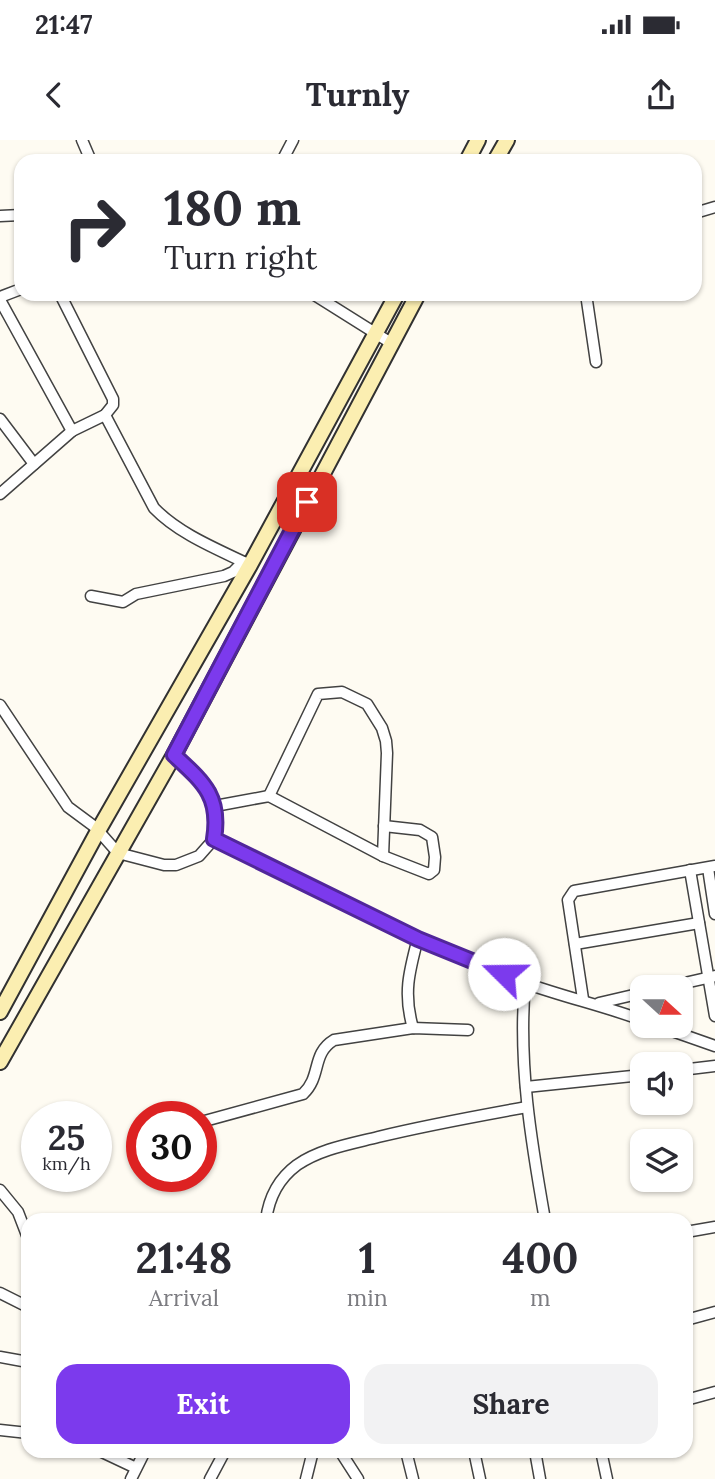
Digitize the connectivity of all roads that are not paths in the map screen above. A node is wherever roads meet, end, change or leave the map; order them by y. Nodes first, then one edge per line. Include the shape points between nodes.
1 (0, 298) edge
2 (64, 301) edge
3 (324, 301) edge
4 (394, 301) edge
5 (414, 301) edge
6 (587, 301) edge
7 (376, 334) junction
8 (391, 343) junction
9 (596, 362) dead end
10 (105, 415) junction
11 (0, 419) edge
12 (72, 430) junction
13 (34, 464) junction
14 (0, 495) edge
15 (247, 563) junction
16 (91, 596) dead end
17 (0, 705) edge
18 (174, 755) junction
19 (270, 796) junction
20 (215, 806) junction
21 (384, 826) junction
22 (98, 831) junction
23 (214, 839) junction
24 (118, 853) junction
25 (383, 856) junction
26 (711, 867) edge
27 (690, 870) junction
28 (715, 914) edge
29 (699, 923) junction
30 (418, 939) junction
31 (575, 944) junction
32 (711, 976) edge
33 (693, 980) edge
34 (525, 983) junction
35 (630, 996) edge
36 (583, 999) junction
37 (598, 1004) junction
38 (0, 1012) edge
39 (630, 1016) edge
40 (715, 1016) edge
41 (414, 1028) junction
42 (468, 1030) dead end
43 (692, 1038) edge
44 (715, 1046) edge
45 (0, 1062) edge
46 (715, 1066) edge
47 (693, 1069) edge
48 (630, 1076) edge
49 (526, 1087) junction
50 (527, 1107) junction
51 (217, 1118) edge
52 (0, 1190) edge
53 (267, 1213) edge
54 (544, 1213) edge
55 (21, 1220) edge
56 (715, 1227) edge
57 (693, 1231) edge
58 (0, 1293) edge
59 (21, 1304) edge
60 (715, 1312) edge
61 (693, 1318) edge
62 (0, 1357) edge
63 (21, 1361) edge
64 (715, 1392) edge
65 (693, 1398) edge
66 (0, 1430) edge
67 (21, 1432) edge
68 (115, 1458) edge
69 (141, 1458) edge
70 (221, 1458) edge
71 (311, 1458) edge
72 (344, 1458) edge
73 (408, 1458) edge
74 (476, 1458) edge
75 (536, 1458) edge
76 (602, 1458) edge
77 (136, 1468) junction
78 (131, 1479) edge
79 (210, 1479) edge
80 (306, 1479) edge
81 (358, 1479) edge
82 (413, 1479) edge
83 (480, 1479) edge
84 (540, 1479) edge
85 (607, 1479) edge

1 - 12 street
2 - 10 street via 113,399 112,409
3 - 7 street
4 - 7 street
5 - 8 street
6 - 9 street
7 - 8 street
7 - 15 street
8 - 18 street
10 - 12 street
10 - 15 street via 154,508 182,530
11 - 13 street
12 - 13 street
13 - 14 street
15 - 16 street via 224,576 136,594 123,602
15 - 22 street
17 - 22 street via 68,807
18 - 20 street via 210,792
18 - 24 street
19 - 20 street
19 - 21 street via 318,694 342,692 367,704 386,741
19 - 25 street
20 - 23 street
21 - 25 street
21 - 25 street via 420,830 432,837 436,866 429,874
22 - 24 street
22 - 38 street
23 - 24 street via 200,856 176,865
23 - 30 street
24 - 45 street
26 - 27 street
26 - 28 street
27 - 29 street
27 - 31 street via 574,891 568,900
29 - 31 street
29 - 32 street
30 - 34 street
30 - 41 street via 407,985
31 - 36 street
32 - 33 street
32 - 40 street
34 - 36 street
34 - 49 street
35 - 37 street
36 - 37 street
37 - 39 street
41 - 42 street
41 - 51 street via 334,1040 319,1054 311,1087 303,1094
43 - 44 street
46 - 47 street
48 - 49 street
49 - 50 street
50 - 53 street via 327,1150 308,1158 279,1182
50 - 54 street
52 - 55 street
56 - 57 street
58 - 59 street
60 - 61 street
62 - 63 street
64 - 65 street
66 - 67 street
68 - 77 street
69 - 77 street
70 - 79 street
71 - 80 street
72 - 81 street
73 - 82 street
74 - 83 street
75 - 84 street
76 - 85 street
77 - 78 street

